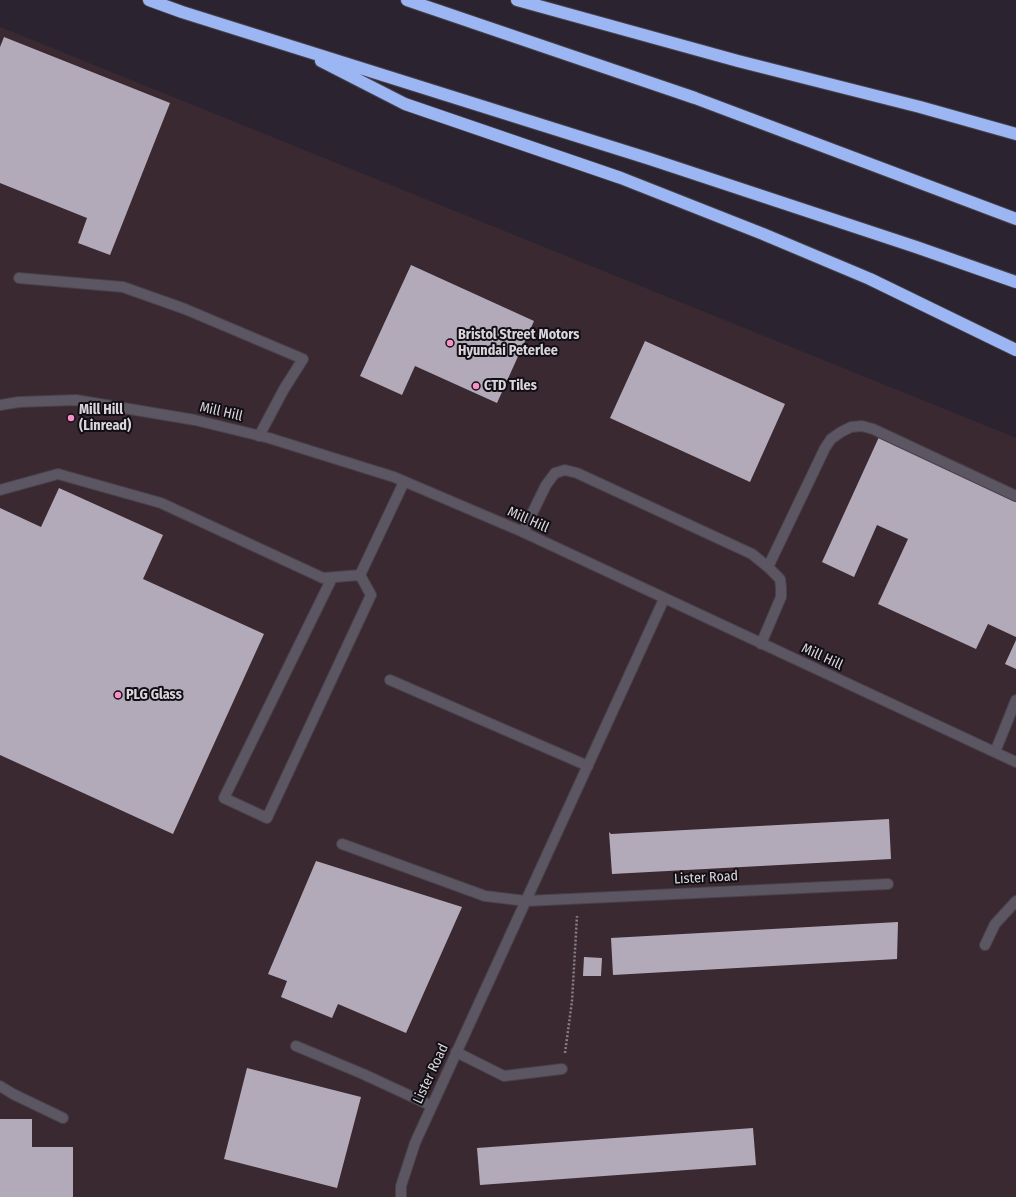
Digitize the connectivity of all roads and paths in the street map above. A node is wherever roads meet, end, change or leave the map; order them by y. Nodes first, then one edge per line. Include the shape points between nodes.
1 (149, 0) edge
2 (407, 0) edge
3 (517, 0) edge
4 (290, 45) junction
5 (1016, 134) edge
6 (1016, 219) edge
7 (19, 278) dead end
8 (1016, 282) edge
9 (1016, 350) edge
10 (0, 405) edge
11 (259, 436) junction
12 (404, 482) junction
13 (0, 490) edge
14 (1016, 496) edge
15 (523, 532) junction
16 (768, 567) junction
17 (360, 575) junction
18 (332, 578) junction
19 (664, 599) junction
20 (761, 644) junction
21 (390, 680) dead end
22 (1016, 700) edge
23 (995, 752) junction
24 (1016, 762) edge
25 (588, 766) junction
26 (342, 844) dead end
27 (888, 884) dead end
28 (578, 898) junction
29 (526, 901) junction
30 (1016, 902) edge
31 (985, 945) dead end
32 (296, 1046) dead end
33 (456, 1052) junction
34 (562, 1069) joint
35 (0, 1086) edge
36 (432, 1106) junction
37 (63, 1118) dead end
38 (401, 1197) edge

1 - 4 highway
2 - 6 highway via 695,98
3 - 5 highway
4 - 8 highway via 650,159 916,246
4 - 9 highway via 406,104 621,178 763,234 870,279
7 - 11 street via 123,287 185,309 303,359
10 - 11 street, Mill Hill via 76,400 195,420
11 - 12 street, Mill Hill
12 - 15 street, Mill Hill
12 - 17 street
13 - 18 street via 58,474 161,503 324,578
14 - 16 street via 873,429 851,427 831,439 825,448
15 - 16 street via 546,485 555,473 565,470 577,473 752,554
15 - 19 street, Mill Hill
16 - 20 street via 780,579 781,597
17 - 18 street
17 - 18 street via 371,594 267,818 224,798
19 - 20 street, Mill Hill
19 - 25 street, Lister Road
20 - 23 street, Mill Hill
21 - 25 street
22 - 23 street
23 - 24 street, Mill Hill
25 - 29 street, Lister Road
26 - 29 street via 484,896
27 - 28 street, Lister Road
28 - 29 street, Lister Road
28 - 34 path via 572,1001
29 - 33 street, Lister Road
30 - 31 street via 996,924
32 - 36 street
33 - 34 street via 504,1076
33 - 36 street, Lister Road
35 - 37 street
36 - 38 street, Lister Road via 414,1143 401,1186

